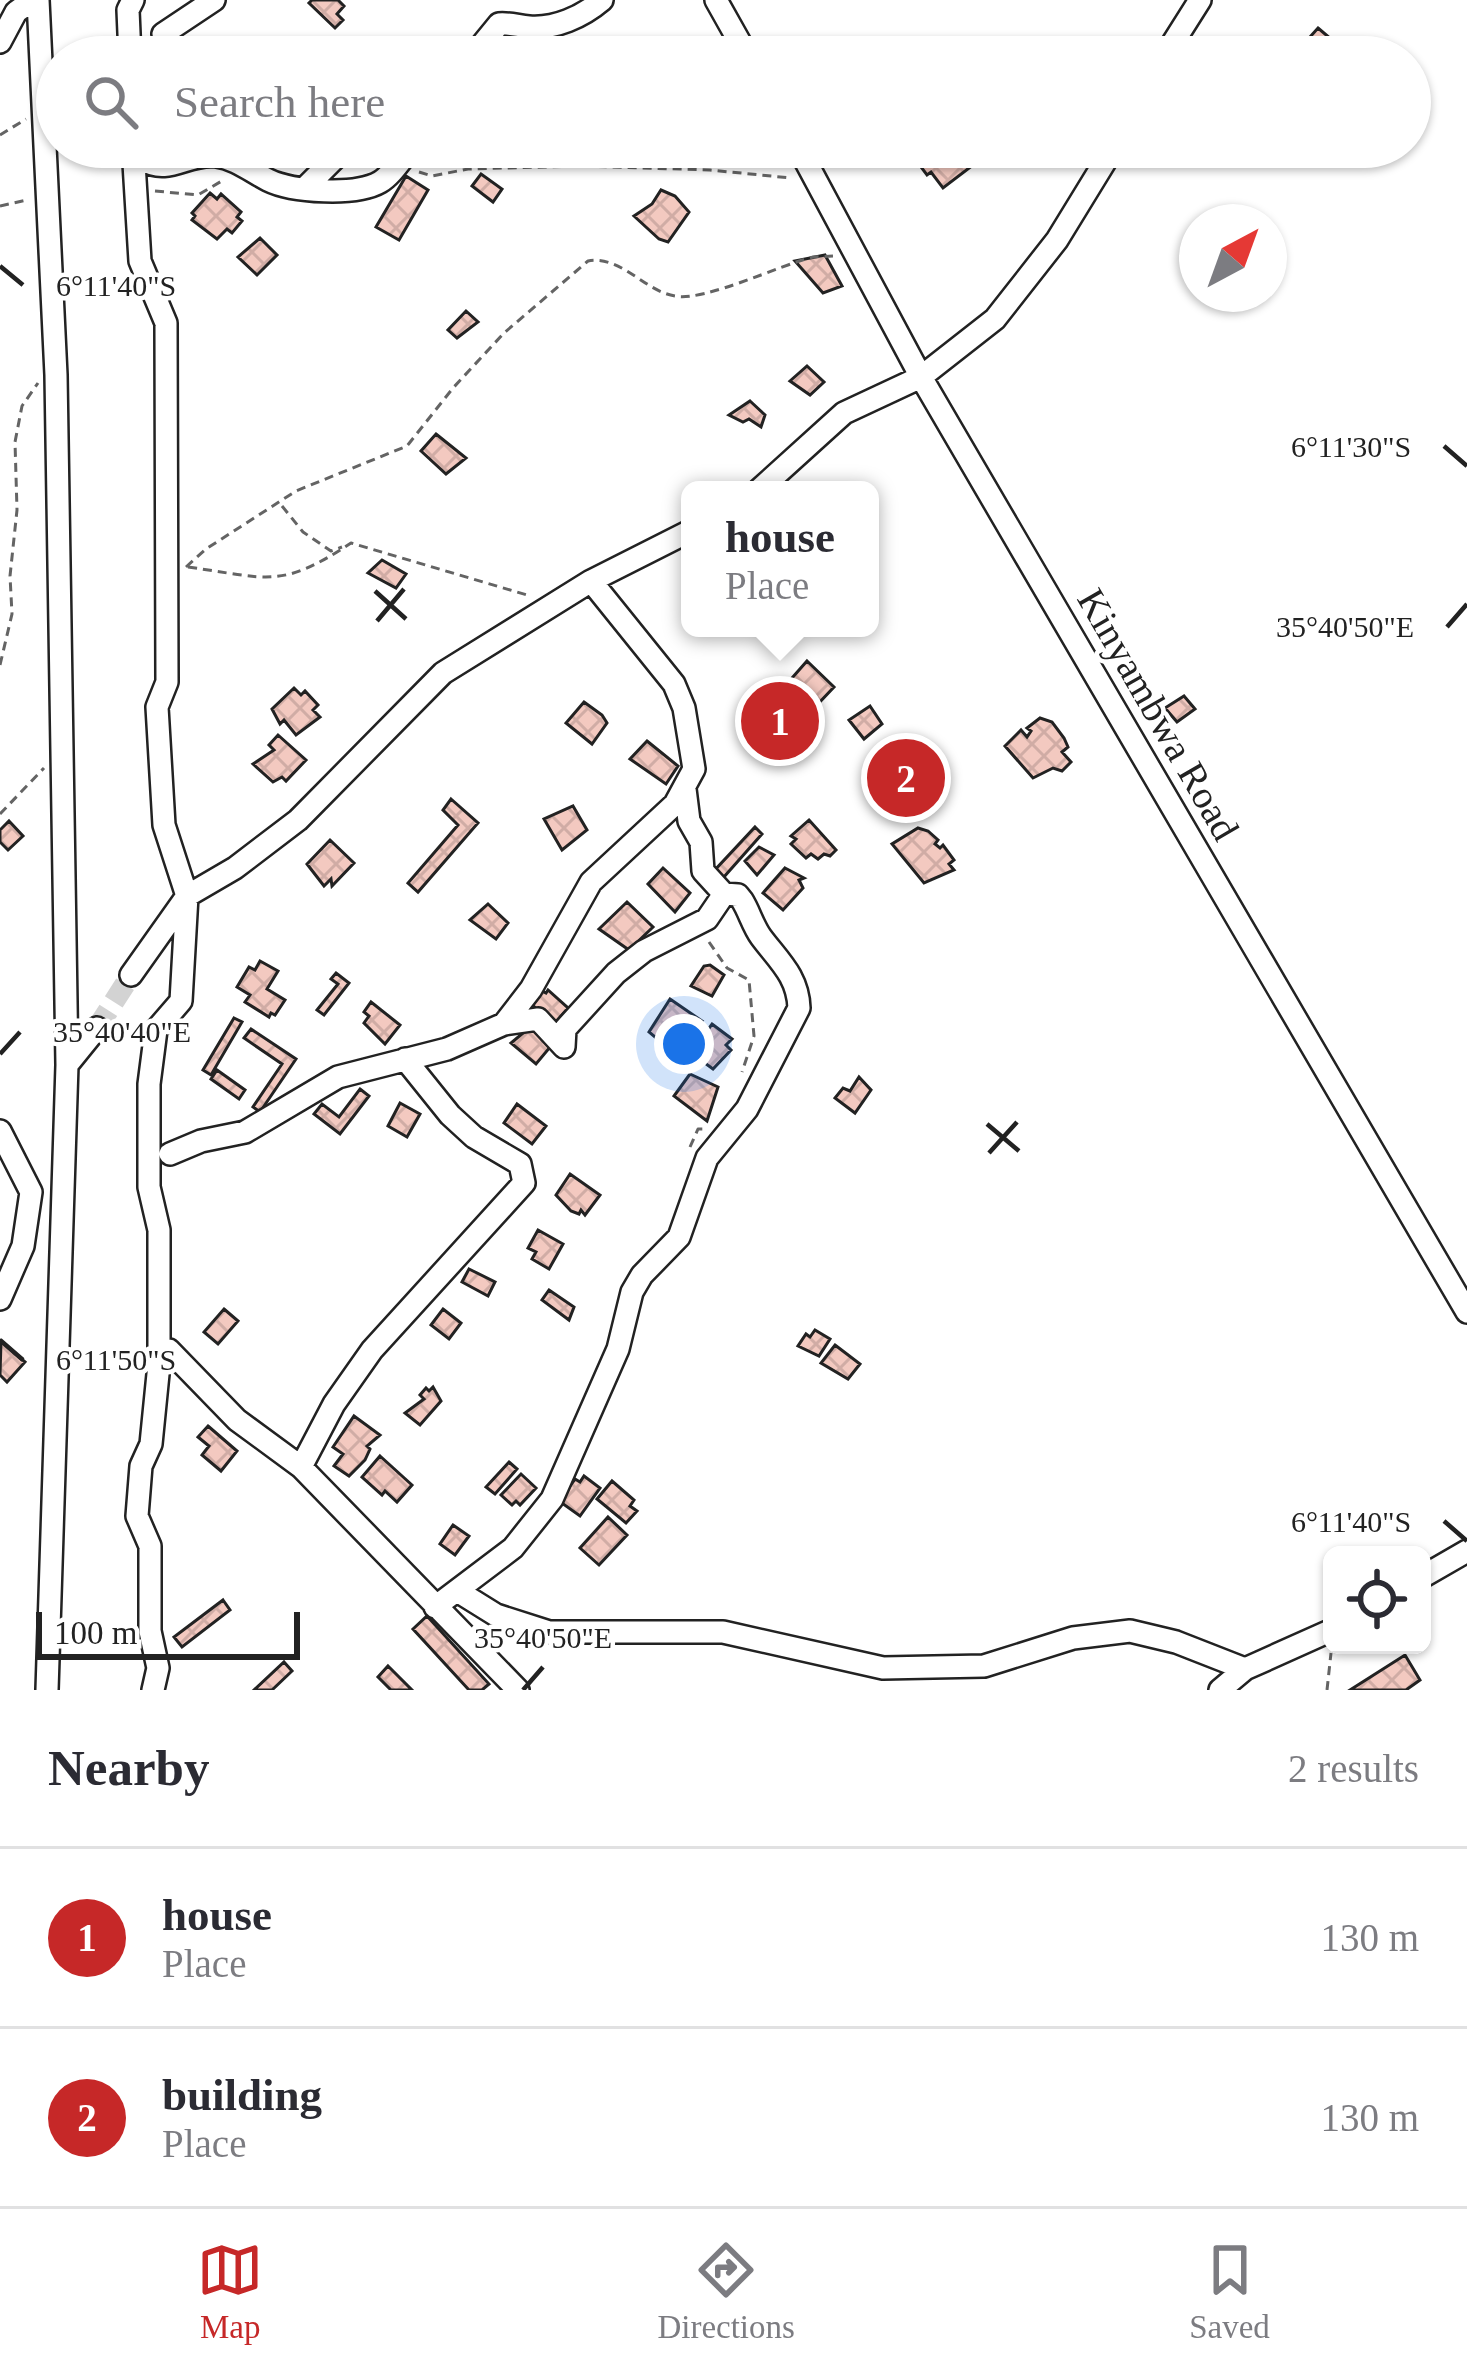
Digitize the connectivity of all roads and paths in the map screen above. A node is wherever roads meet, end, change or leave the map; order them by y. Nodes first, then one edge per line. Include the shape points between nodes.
1 (36, 0) edge
2 (133, 0) edge
3 (214, 0) edge
4 (602, 0) edge
5 (716, 0) edge
6 (1200, 0) edge
7 (163, 34) dead end
8 (38, 36) edge
9 (129, 36) edge
10 (489, 36) edge
11 (736, 36) edge
12 (1177, 36) edge
13 (0, 42) edge
14 (36, 113) edge
15 (0, 135) edge
16 (46, 168) edge
17 (139, 168) edge
18 (251, 168) edge
19 (325, 168) edge
20 (393, 168) edge
21 (516, 168) edge
22 (617, 168) edge
23 (810, 168) edge
24 (1103, 168) edge
25 (226, 178) dead end
26 (817, 181) junction
27 (379, 183) junction
28 (304, 189) junction
29 (153, 190) dead end
30 (47, 194) junction
31 (0, 206) edge
32 (859, 259) junction
33 (56, 375) junction
34 (921, 377) junction
35 (769, 481) edge
36 (280, 504) junction
37 (681, 536) edge
38 (351, 543) junction
39 (0, 559) edge
40 (12, 561) junction
41 (591, 581) junction
42 (556, 602) junction
43 (0, 665) edge
44 (61, 753) junction
45 (685, 789) junction
46 (0, 814) edge
47 (188, 896) junction
48 (719, 903) junction
49 (131, 975) tunnel mouth
50 (504, 1024) junction
51 (97, 1028) tunnel mouth
52 (405, 1059) junction
53 (67, 1065) junction
54 (739, 1084) dead end
55 (730, 1128) junction
56 (0, 1131) edge
57 (170, 1154) dead end
58 (703, 1168) junction
59 (0, 1299) edge
60 (1467, 1312) edge
61 (169, 1350) dead end
62 (301, 1467) junction
63 (1467, 1551) edge
64 (1431, 1572) edge
65 (459, 1592) junction
66 (435, 1607) junction
67 (1323, 1634) edge
68 (1331, 1654) edge
69 (1245, 1669) junction
70 (504, 1685) edge
71 (47, 1690) edge
72 (153, 1690) edge
73 (1220, 1690) edge
74 (1327, 1690) edge

1 - 8 street
1 - 13 street via 16,12
2 - 9 street
3 - 7 street
4 - 10 street via 573,20 499,23
5 - 11 street
6 - 12 street
14 - 15 path
16 - 30 street
17 - 47 street via 140,261 166,323 167,682 157,707 164,825
18 - 28 street
19 - 28 street
20 - 27 street
21 - 27 path via 432,176 403,170
22 - 26 path
23 - 26 street, Kinyambwa Road
24 - 34 street via 1018,292
25 - 29 path via 198,195
26 - 32 street, Kinyambwa Road
27 - 28 street
30 - 31 path
30 - 33 street
32 - 34 street, Kinyambwa Road
32 - 36 path via 813,256 679,298 601,259 588,261 504,334 407,446 296,490
33 - 40 path via 32,388 22,406
33 - 44 street
34 - 35 street via 844,413
34 - 60 street, Kinyambwa Road
36 - 38 path via 331,551
36 - 38 path via 186,567 282,578
37 - 41 street
38 - 42 path
39 - 40 path
40 - 43 path via 10,631
41 - 42 street
41 - 45 street via 674,684 694,769
42 - 47 street via 443,673 298,820
44 - 46 path
44 - 53 street
45 - 48 street
45 - 50 street via 591,882
47 - 49 street
47 - 72 street via 181,1001 155,1030 149,1084 159,1364 137,1516 149,1546
48 - 50 street via 616,973 565,1029 564,1047 538,1019
48 - 54 path via 709,944 749,980 755,1013
48 - 55 street via 738,895 799,993 799,1008
50 - 52 street
51 - 53 street
52 - 57 street via 338,1077 245,1132
52 - 62 street via 474,1137 520,1164 524,1183 372,1350
53 - 71 street
55 - 58 street
55 - 58 path via 698,1129 690,1153
56 - 59 street via 32,1192
58 - 65 street via 679,1237 632,1292 618,1349 553,1499 513,1549
61 - 62 street via 237,1420
62 - 66 street
63 - 64 street
65 - 66 street
65 - 69 street via 496,1616 549,1632 723,1632 883,1668 984,1666 1130,1631
66 - 70 street
67 - 69 street
68 - 74 path
69 - 73 street

